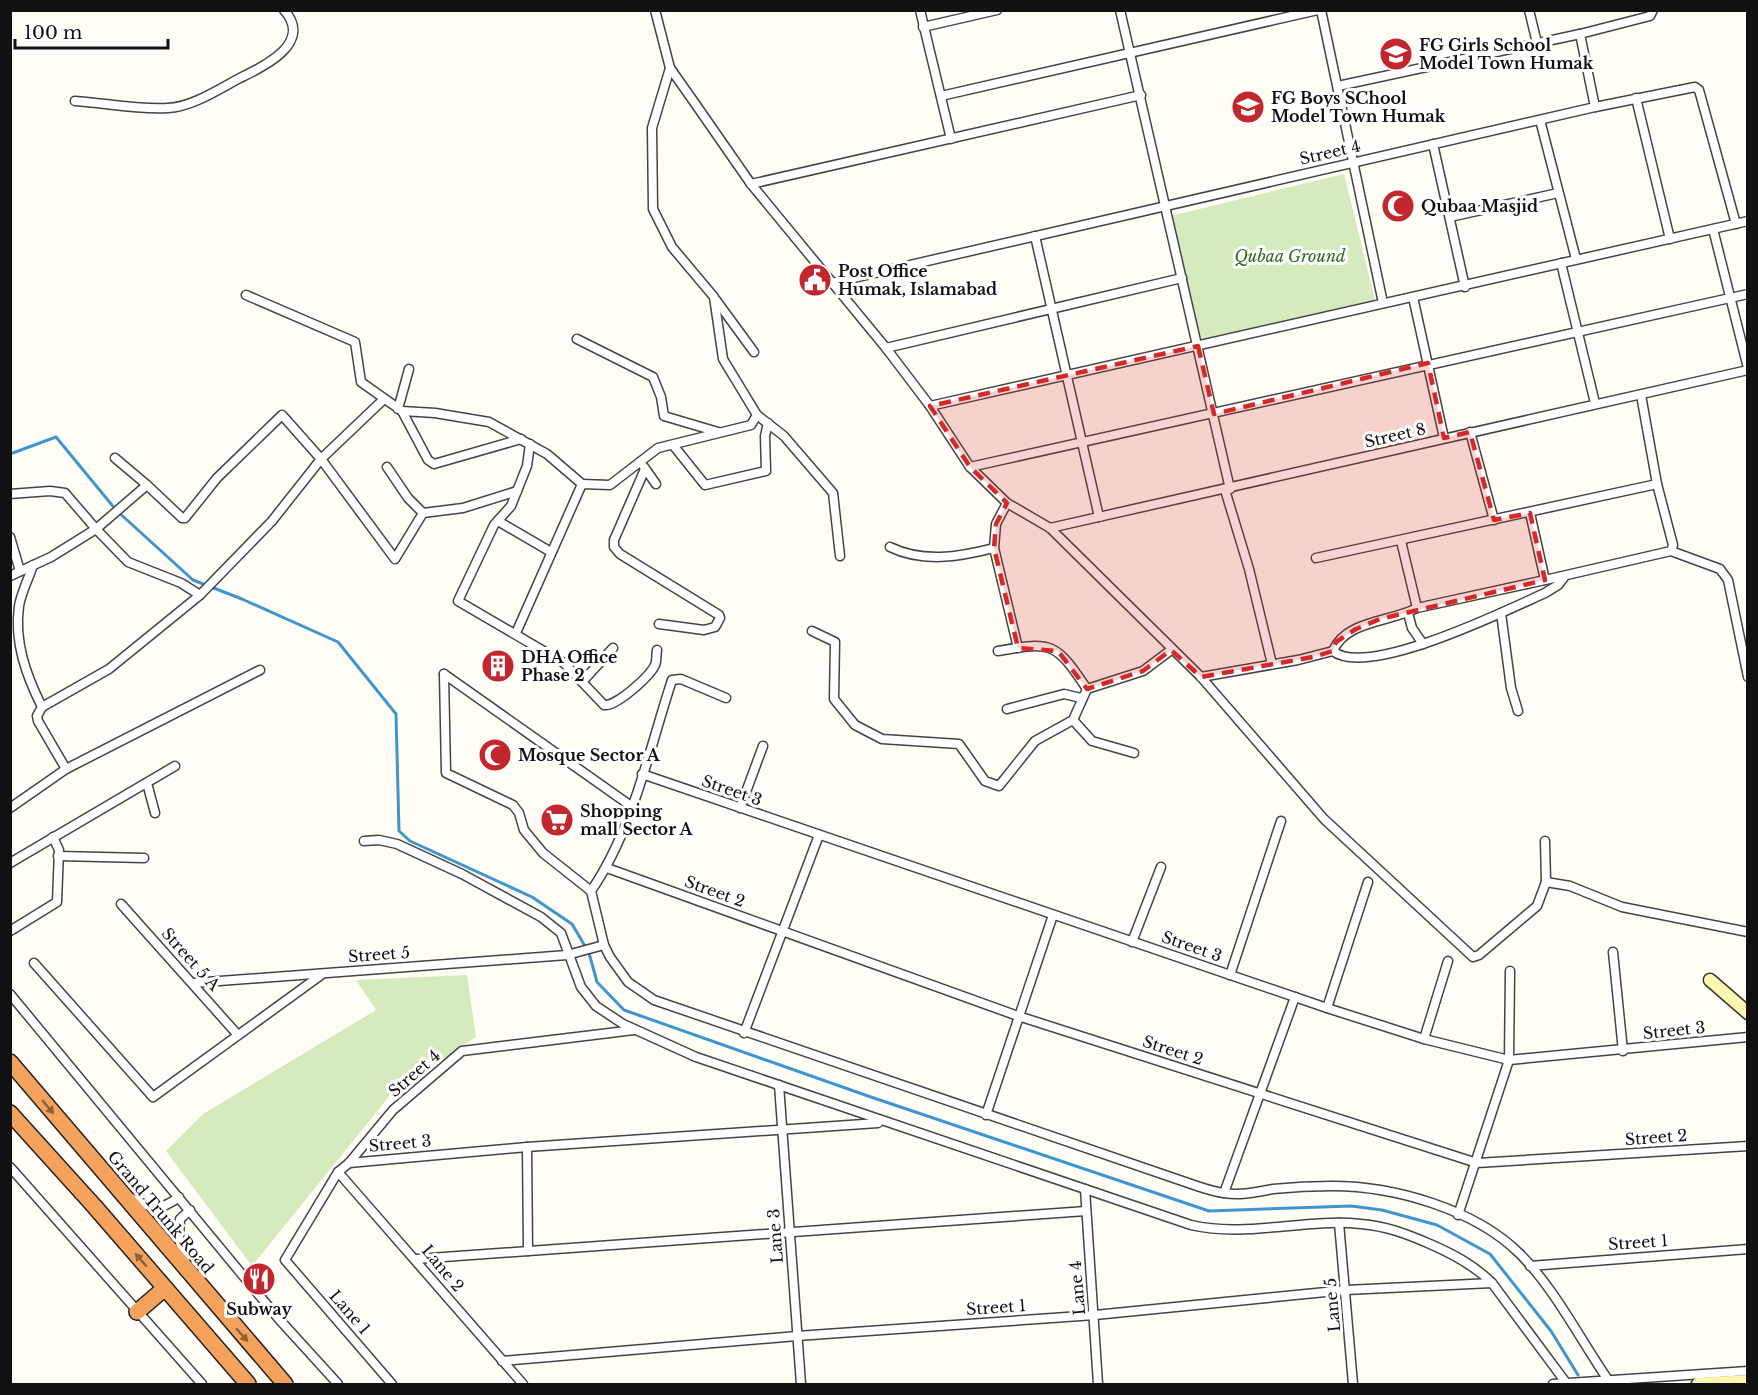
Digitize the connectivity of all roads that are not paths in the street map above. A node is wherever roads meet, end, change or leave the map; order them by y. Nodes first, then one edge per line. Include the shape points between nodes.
1 (284, 10) edge
2 (655, 10) edge
3 (920, 10) edge
4 (997, 10) edge
5 (1120, 10) edge
6 (1320, 10) edge
7 (1530, 10) edge
8 (1652, 13) edge
9 (923, 27) junction
10 (1580, 34) junction
11 (1537, 43) junction
12 (1131, 52) junction
13 (670, 68) junction
14 (1338, 86) junction
15 (1142, 95) junction
16 (941, 96) junction
17 (1636, 99) junction
18 (75, 101) dead end
19 (1595, 107) junction
20 (1540, 120) junction
21 (951, 139) junction
22 (1433, 144) junction
23 (1355, 162) junction
24 (751, 184) junction
25 (1558, 193) junction
26 (1166, 205) junction
27 (1450, 217) junction
28 (1748, 221) edge
29 (1736, 224) junction
30 (1713, 229) junction
31 (1035, 236) junction
32 (1670, 239) junction
33 (1576, 259) junction
34 (1561, 263) junction
35 (1182, 278) junction
36 (832, 283) junction
37 (1465, 287) junction
38 (1748, 294) edge
39 (246, 295) dead end
40 (714, 297) junction
41 (1413, 297) junction
42 (1730, 298) junction
43 (1383, 303) junction
44 (1052, 309) junction
45 (1576, 332) junction
46 (577, 339) dead end
47 (1198, 346) junction
48 (886, 348) junction
49 (754, 352) dead end
50 (1428, 363) junction
51 (409, 369) dead end
52 (1748, 369) edge
53 (1067, 376) junction
54 (1641, 395) junction
55 (384, 399) junction
56 (1594, 403) junction
57 (930, 406) junction
58 (400, 410) junction
59 (1214, 414) junction
60 (757, 415) junction
61 (768, 423) junction
62 (721, 432) junction
63 (1470, 432) junction
64 (1444, 438) junction
65 (521, 439) junction
66 (1082, 442) junction
67 (530, 444) junction
68 (673, 445) junction
69 (115, 458) dead end
70 (321, 459) junction
71 (642, 466) junction
72 (387, 467) dead end
73 (970, 467) junction
74 (582, 484) junction
75 (656, 484) dead end
76 (1657, 484) junction
77 (147, 485) junction
78 (1227, 490) junction
79 (517, 491) junction
80 (10, 494) edge
81 (1006, 503) junction
82 (423, 513) junction
83 (1530, 513) junction
84 (1099, 517) junction
85 (1494, 520) junction
86 (498, 521) junction
87 (1050, 528) junction
88 (96, 529) junction
89 (10, 537) edge
90 (1401, 541) junction
91 (890, 547) dead end
92 (994, 548) junction
93 (1671, 551) junction
94 (551, 552) junction
95 (840, 556) dead end
96 (1316, 558) dead end
97 (33, 565) junction
98 (20, 571) junction
99 (10, 576) edge
100 (1566, 576) junction
101 (1545, 580) junction
102 (203, 593) junction
103 (1417, 608) junction
104 (1408, 613) junction
105 (1501, 613) junction
106 (659, 624) dead end
107 (812, 631) dead end
108 (516, 633) junction
109 (1423, 644) junction
110 (614, 648) dead end
111 (1018, 648) junction
112 (657, 650) dead end
113 (1171, 650) junction
114 (20, 651) junction
115 (998, 651) dead end
116 (1333, 651) junction
117 (10, 654) edge
118 (1272, 664) junction
119 (260, 670) dead end
120 (1201, 677) junction
121 (1748, 677) edge
122 (582, 682) junction
123 (1087, 689) junction
124 (726, 698) dead end
125 (1081, 698) junction
126 (42, 707) junction
127 (1008, 709) dead end
128 (1518, 711) dead end
129 (1073, 720) junction
130 (763, 746) dead end
131 (1134, 753) dead end
132 (176, 766) dead end
133 (66, 769) junction
134 (642, 774) junction
135 (147, 783) junction
136 (631, 806) junction
137 (10, 808) edge
138 (740, 808) junction
139 (155, 813) dead end
140 (1281, 821) dead end
141 (819, 835) junction
142 (53, 837) junction
143 (364, 841) dead end
144 (1545, 841) dead end
145 (58, 856) junction
146 (144, 858) dead end
147 (10, 863) edge
148 (1161, 867) dead end
149 (607, 868) junction
150 (1368, 882) dead end
151 (1546, 882) junction
152 (591, 891) junction
153 (122, 904) dead end
154 (1053, 915) junction
155 (10, 932) edge
156 (782, 932) junction
157 (1748, 932) edge
158 (1132, 942) junction
159 (600, 946) junction
160 (1613, 952) dead end
161 (567, 955) junction
162 (1448, 961) dead end
163 (34, 963) dead end
164 (1510, 971) dead end
165 (322, 974) junction
166 (1230, 975) junction
167 (1710, 980) dead end
168 (193, 982) junction
169 (10, 994) edge
170 (1295, 997) junction
171 (1327, 1008) junction
172 (1748, 1013) edge
173 (1018, 1016) junction
174 (636, 1030) junction
175 (744, 1033) junction
176 (237, 1034) junction
177 (1748, 1037) edge
178 (1424, 1039) junction
179 (1623, 1051) junction
180 (1509, 1060) junction
181 (10, 1062) edge
182 (779, 1085) junction
183 (1260, 1094) junction
184 (10, 1113) edge
185 (986, 1115) junction
186 (884, 1123) junction
187 (17, 1128) edge
188 (783, 1129) junction
189 (1748, 1146) edge
190 (527, 1147) junction
191 (349, 1163) junction
192 (1477, 1163) junction
193 (10, 1167) edge
194 (338, 1172) junction
195 (1085, 1188) junction
196 (120, 1192) junction
197 (1224, 1193) junction
198 (179, 1197) junction
199 (190, 1210) junction
200 (1086, 1211) junction
201 (1458, 1215) junction
202 (1339, 1223) junction
203 (790, 1232) junction
204 (1748, 1249) edge
205 (528, 1251) junction
206 (416, 1259) junction
207 (285, 1260) joint
208 (1530, 1266) junction
209 (189, 1274) junction
210 (1492, 1283) junction
211 (165, 1288) junction
212 (1346, 1290) junction
213 (137, 1312) junction
214 (1095, 1315) junction
215 (797, 1336) junction
216 (502, 1361) junction
217 (1748, 1371) edge
218 (1748, 1381) edge
219 (1610, 1382) edge
220 (202, 1384) edge
221 (248, 1384) edge
222 (287, 1384) edge
223 (338, 1384) edge
224 (392, 1384) edge
225 (523, 1384) edge
226 (801, 1384) edge
227 (1098, 1384) edge
228 (1353, 1384) edge
229 (1553, 1384) edge
230 (1566, 1384) edge
231 (1698, 1384) edge

1 - 18 street via 289,16 291,33 283,53 226,86 169,108
2 - 13 street
3 - 9 street
4 - 9 street
5 - 12 street
6 - 12 street
6 - 14 street
7 - 11 street
8 - 10 street
9 - 16 street
10 - 11 street
10 - 19 street
11 - 14 street
12 - 15 street
12 - 16 street
13 - 24 street
13 - 40 street via 652,128 653,209 672,247
14 - 23 street
15 - 21 street
15 - 26 street
16 - 21 street
17 - 19 street, Street 4
17 - 29 street, Street 4 via 1698,87
17 - 32 street
19 - 20 street, Street 4
20 - 22 street, Street 4
20 - 25 street
21 - 24 street
22 - 23 street, Street 4
22 - 27 street
23 - 26 street, Street 4
23 - 43 street
24 - 36 street
25 - 27 street
25 - 33 street
26 - 31 street, Street 4
26 - 35 street
27 - 37 street
28 - 29 street
29 - 30 street
30 - 32 street
30 - 42 street
31 - 36 street, Street 4
31 - 44 street
32 - 33 street
33 - 34 street
34 - 37 street
34 - 45 street
35 - 44 street
35 - 47 street
36 - 48 street
37 - 41 street
38 - 42 street
39 - 55 street via 355,342 361,382
40 - 49 street
40 - 60 street via 723,359
41 - 43 street
41 - 50 street
42 - 45 street
42 - 52 street
43 - 47 street
44 - 48 street
44 - 53 street
45 - 50 street
45 - 56 street
46 - 62 street via 653,376 664,416
47 - 53 street
47 - 59 street
48 - 57 street
50 - 59 street
50 - 64 street
51 - 58 street
52 - 54 street, Street 8
53 - 57 street
53 - 66 street
54 - 56 street, Street 8
54 - 76 street
55 - 58 street
55 - 70 street
56 - 63 street, Street 8
57 - 73 street
58 - 65 street via 489,422
58 - 65 street via 434,464
59 - 66 street
59 - 78 street
60 - 61 street
60 - 62 street via 751,425
61 - 68 street via 766,471 705,485
61 - 95 street via 833,493
62 - 68 street
63 - 64 street, Street 8
63 - 85 street
64 - 78 street, Street 8
65 - 67 street
66 - 73 street
66 - 84 street
67 - 74 street
67 - 79 street
68 - 71 street via 658,448
69 - 77 street
70 - 77 street via 282,415 217,478 185,518
70 - 82 street via 395,559
70 - 102 street via 272,521
71 - 74 street via 610,485
71 - 75 street
71 - 106 street via 614,547 720,618 716,627 704,630
72 - 82 street
73 - 81 street
74 - 94 street
76 - 83 street
76 - 93 street via 1673,545
77 - 88 street
78 - 84 street, Street 8
78 - 118 street
79 - 82 street via 463,508
79 - 86 street
80 - 88 street via 65,493
81 - 87 street
81 - 92 street via 996,524
83 - 85 street
83 - 101 street
84 - 87 street, Street 8
85 - 90 street
86 - 94 street
86 - 108 street via 459,601
87 - 113 street
88 - 97 street
88 - 102 street via 128,562
89 - 98 street
90 - 96 street
90 - 103 street
91 - 92 street via 924,557 970,555
92 - 111 street
93 - 100 street
93 - 121 street via 1720,569 1728,580
94 - 108 street
97 - 98 street
97 - 114 street via 19,606
98 - 99 street
100 - 101 street
100 - 105 street via 1545,593
101 - 103 street
102 - 126 street via 109,669
103 - 104 street
104 - 109 street via 1415,635
104 - 116 street via 1356,629 1336,642
105 - 109 street
105 - 128 street
107 - 129 street via 835,642 834,699 855,725 882,740 959,744 985,780 999,786 1035,741
108 - 122 street via 564,663
109 - 116 street via 1357,658 1339,656
110 - 122 street
111 - 115 street
111 - 123 street via 1038,646 1058,651
112 - 122 street via 655,664 612,705 604,705
113 - 120 street
113 - 123 street via 1143,671
114 - 117 street
114 - 126 street
116 - 118 street
118 - 120 street
119 - 133 street
120 - 151 street via 1324,819 1473,957 1535,910
123 - 125 street
124 - 134 street via 672,680
125 - 127 street via 1064,694
125 - 129 street
126 - 133 street via 38,721
129 - 131 street via 1092,741
130 - 138 street
132 - 135 street
133 - 137 street
134 - 136 street
134 - 138 street, Street 3
135 - 139 street
135 - 142 street
136 - 149 street
136 - 152 street via 444,675 446,773 513,805 524,830 543,853
138 - 141 street, Street 3
140 - 166 street
141 - 154 street, Street 3
141 - 156 street
142 - 145 street
142 - 147 street
143 - 161 street via 397,844 462,874 541,918 561,933
144 - 151 street
145 - 146 street
145 - 155 street via 57,902
148 - 158 street
149 - 152 street
149 - 156 street, Street 2
150 - 171 street
151 - 157 street via 1570,886 1622,906
152 - 159 street
153 - 168 street, Street 5 A
154 - 158 street, Street 3
154 - 173 street
156 - 173 street, Street 2
156 - 175 street
158 - 166 street, Street 3
159 - 161 street, Street 5
159 - 175 street via 638,991
160 - 179 street
161 - 165 street, Street 5
161 - 174 street via 587,998 608,1016
162 - 178 street
163 - 176 street via 153,1097
164 - 180 street
165 - 168 street, Street 5
165 - 176 street
166 - 170 street, Street 3
167 - 172 street
168 - 176 street, Street 5 A
169 - 198 street
170 - 171 street, Street 3
170 - 183 street
171 - 178 street, Street 3
173 - 183 street, Street 2
173 - 185 street
174 - 182 street via 696,1057
174 - 191 street, Street 4 via 462,1051 393,1110
175 - 185 street
177 - 179 street, Street 3
178 - 180 street, Street 3
179 - 180 street, Street 3
180 - 192 street
181 -> 196 highway, Grand Trunk Road
182 - 186 street
182 - 188 street, Lane 3
183 - 192 street, Street 2
183 - 197 street
184 - 187 highway
185 - 197 street
186 - 188 street, Street 3
186 - 195 street
211 -> 187 highway
188 - 190 street, Street 3
188 - 203 street, Lane 3
189 - 192 street, Street 2
190 - 191 street, Street 3
190 - 205 street
191 - 194 street, Street 4
192 - 201 street
193 - 213 street
194 - 206 street, Lane 2
194 - 207 street, Street 4
195 - 200 street, Lane 4
195 - 202 street via 1207,1229
196 - 198 street via 153,1208 165,1208
196 - 209 highway, Grand Trunk Road
197 - 201 street via 1306,1186 1357,1187 1408,1196
198 - 199 street
199 - 209 street via 180,1219 179,1237
199 - 223 street
200 - 203 street
200 - 214 street, Lane 4
201 - 208 street via 1495,1234
202 - 210 street via 1405,1233 1465,1261
202 - 212 street, Lane 5
203 - 205 street
203 - 215 street, Lane 3
204 - 208 street, Street 1
205 - 206 street
206 - 216 street, Lane 2
207 - 224 street, Lane 1
208 - 219 street
209 -> 222 highway, Grand Trunk Road
210 - 212 street, Street 1
210 - 230 street
211 - 213 highway
211 - 221 highway
212 - 214 street, Street 1
212 - 228 street, Lane 5
213 - 220 street
214 - 215 street, Street 1
214 - 227 street, Lane 4
215 - 216 street, Street 1
215 - 226 street, Lane 3
216 - 225 street, Lane 2
217 - 219 street
218 - 231 street
219 - 230 street
229 - 230 street

